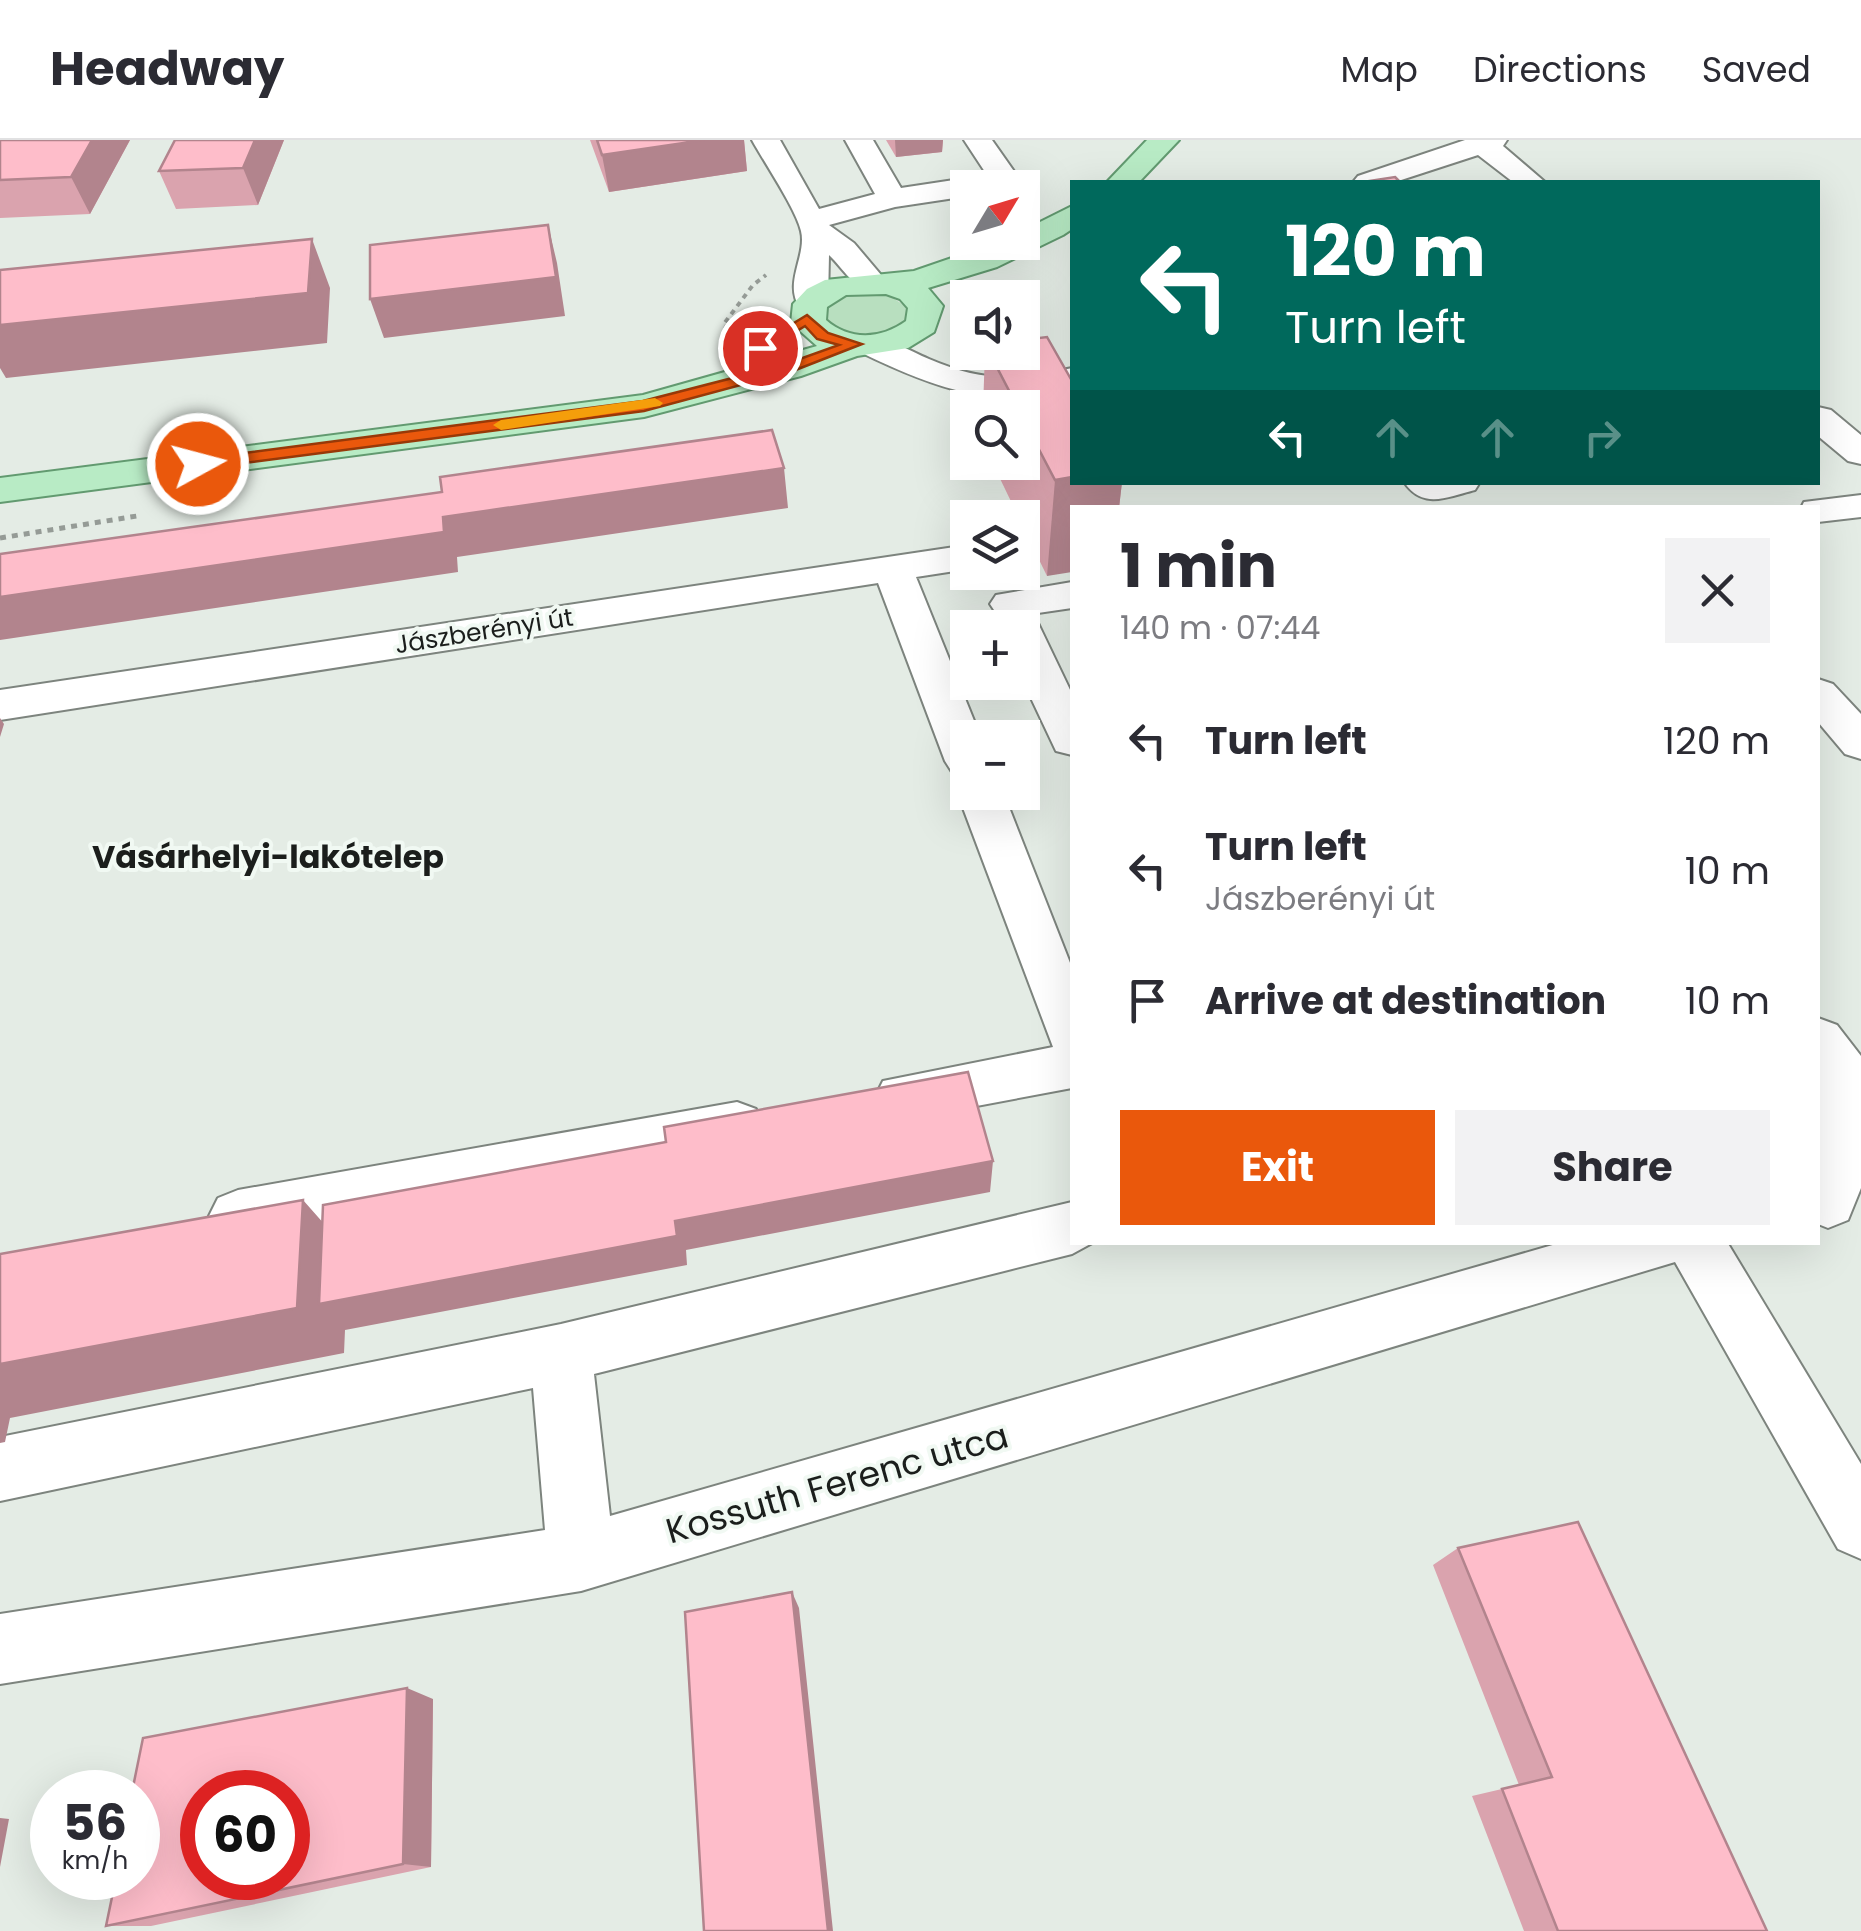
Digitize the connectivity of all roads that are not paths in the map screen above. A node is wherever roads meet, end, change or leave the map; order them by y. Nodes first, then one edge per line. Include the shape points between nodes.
1 (766, 140) edge
2 (859, 140) edge
3 (978, 140) edge
4 (1164, 140) edge
5 (1487, 142) edge
6 (1124, 180) edge
7 (1374, 180) edge
8 (1528, 180) edge
9 (892, 198) junction
10 (1070, 219) edge
11 (1070, 220) edge
12 (814, 226) junction
13 (880, 283) junction
14 (809, 310) junction
15 (924, 322) junction
16 (863, 345) junction
17 (1058, 382) edge
18 (1820, 420) edge
19 (528, 421) junction
20 (1861, 453) edge
21 (1424, 485) edge
22 (1449, 485) edge
23 (0, 490) edge
24 (950, 561) edge
25 (893, 569) junction
26 (1070, 594) edge
27 (1012, 609) edge
28 (1820, 696) edge
29 (0, 704) edge
30 (952, 720) edge
31 (1070, 736) edge
32 (1861, 743) edge
33 (987, 810) edge
34 (1070, 1028) edge
35 (1070, 1066) edge
36 (1840, 1068) edge
37 (858, 1104) edge
38 (780, 1118) edge
39 (1836, 1205) edge
40 (195, 1224) edge
41 (1070, 1228) edge
42 (1648, 1245) edge
43 (1697, 1245) edge
44 (561, 1353) junction
45 (0, 1469) edge
46 (1861, 1526) edge
47 (581, 1558) junction
48 (0, 1649) edge

1 - 12 street
2 - 9 street
3 - 9 street via 1003,178 996,183
4 - 6 main road
5 - 7 street
5 - 8 street
9 - 12 street
10 - 13 main road via 987,260
11 - 15 main road
12 - 13 street
12 - 14 street
13 - 14 main road via 839,286
13 - 15 main road via 917,295 926,306
14 - 16 main road via 822,336
14 - 19 main road via 760,348
15 - 16 main road via 902,338
15 - 17 street via 935,344 961,360
16 - 17 street via 972,386 1004,392
16 - 19 main road via 644,406
18 - 20 street
19 - 23 main road
21 - 22 street
24 - 25 street, Jászberényi út
25 - 29 street, Jászberényi út
25 - 30 street
26 - 27 street
27 - 31 street
28 - 32 street
33 - 34 street
35 - 37 street
36 - 39 street
38 - 40 street
41 - 44 street
42 - 47 street, Kossuth Ferenc utca
43 - 46 street
44 - 45 street
44 - 47 street
47 - 48 street, Kossuth Ferenc utca

